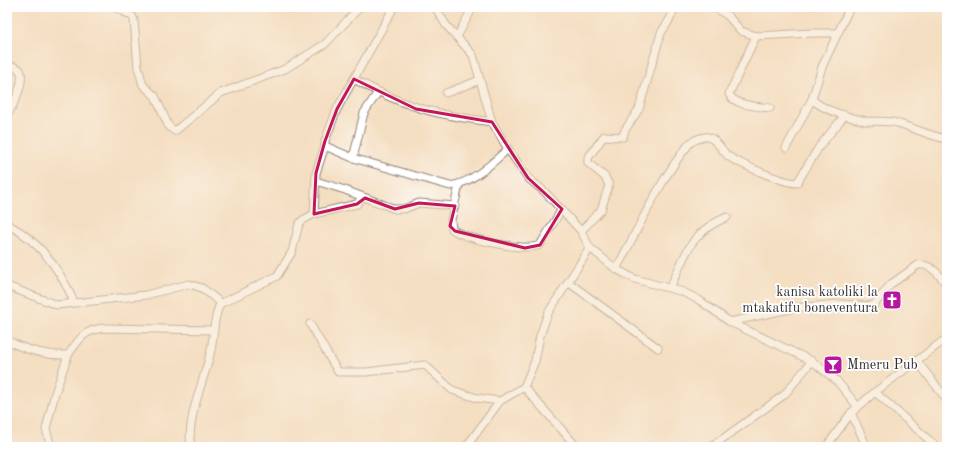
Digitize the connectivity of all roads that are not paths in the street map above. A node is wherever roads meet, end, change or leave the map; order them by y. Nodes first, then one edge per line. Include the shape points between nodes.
1 (115, 7) edge
2 (360, 7) edge
3 (435, 7) edge
4 (473, 7) edge
5 (674, 7) edge
6 (714, 7) edge
7 (850, 7) edge
8 (391, 8) edge
9 (838, 33) junction
10 (756, 36) junction
11 (457, 37) junction
12 (7, 64) edge
13 (354, 79) junction
14 (480, 80) junction
15 (378, 92) junction
16 (446, 93) dead end
17 (812, 99) junction
18 (770, 108) dead end
19 (7, 115) edge
20 (845, 115) junction
21 (492, 122) junction
22 (947, 139) edge
23 (326, 146) junction
24 (786, 148) dead end
25 (508, 149) junction
26 (353, 158) junction
27 (316, 181) junction
28 (459, 185) junction
29 (362, 197) junction
30 (455, 206) junction
31 (562, 210) junction
32 (314, 214) junction
33 (727, 217) dead end
34 (7, 224) edge
35 (581, 231) junction
36 (590, 248) junction
37 (616, 269) junction
38 (568, 282) junction
39 (947, 285) edge
40 (7, 286) edge
41 (670, 288) junction
42 (74, 302) junction
43 (221, 303) junction
44 (730, 322) junction
45 (310, 324) dead end
46 (214, 330) junction
47 (947, 338) edge
48 (7, 340) edge
49 (658, 348) dead end
50 (68, 355) junction
51 (917, 361) junction
52 (812, 362) junction
53 (524, 387) junction
54 (875, 392) junction
55 (947, 400) edge
56 (500, 401) junction
57 (858, 407) junction
58 (851, 413) junction
59 (51, 447) edge
60 (191, 447) edge
61 (466, 447) edge
62 (577, 447) edge
63 (711, 447) edge
64 (826, 447) edge
65 (867, 447) edge
66 (937, 447) edge

1 - 2 street via 132,16 134,20 138,67 143,85 155,96 169,126 175,131 221,93 285,69 325,44
3 - 11 street
4 - 11 street
5 - 35 street via 661,33 639,109 623,137 604,136 588,158 588,163 605,176 609,185 601,210
6 - 10 street via 728,16 741,31
7 - 9 street
8 - 13 street
9 - 10 street
9 - 17 street via 822,67
10 - 18 street via 729,94 740,102
11 - 14 street via 473,55
12 - 19 street via 19,69 22,76 15,104
13 - 15 street
13 - 23 street via 337,109 325,141
14 - 16 street
14 - 21 street
15 - 21 street via 416,108
15 - 26 street via 364,113
17 - 20 street
17 - 24 street
20 - 22 street via 866,121 895,122
20 - 37 street via 797,183 791,183 732,159 716,141 708,137 698,138 690,143 653,199
21 - 25 street
23 - 26 street
23 - 27 street via 316,173
25 - 28 street via 490,165
25 - 31 street via 528,178
26 - 28 street via 392,168 440,185
27 - 29 street
27 - 32 street
28 - 30 street
29 - 30 street via 394,209 404,209 419,203
29 - 32 street via 358,204
30 - 31 street via 450,226 455,231 511,247 525,248 540,245
31 - 35 street
32 - 43 street via 299,224 294,246 277,276
33 - 41 street via 715,222 696,236
34 - 42 street via 36,242 58,272
35 - 36 street
36 - 37 street
36 - 38 street
37 - 41 street via 635,279
38 - 49 street
38 - 53 street via 548,313 535,361
39 - 44 street via 930,267 918,264 891,284 873,306 839,304 794,308
40 - 42 street via 53,305
41 - 44 street via 699,300
42 - 43 street via 146,295 189,284 202,288
43 - 46 street
44 - 52 street
45 - 56 street via 338,372 366,372 424,365 452,390 477,398
46 - 50 street via 91,329 82,335
46 - 60 street via 191,430
47 - 51 street
48 - 50 street via 47,354
50 - 59 street via 46,429
51 - 54 street
51 - 55 street
52 - 57 street via 837,381
52 - 63 street via 784,395
53 - 56 street
53 - 62 street
54 - 57 street
54 - 66 street
56 - 61 street
57 - 58 street
58 - 64 street
58 - 65 street

